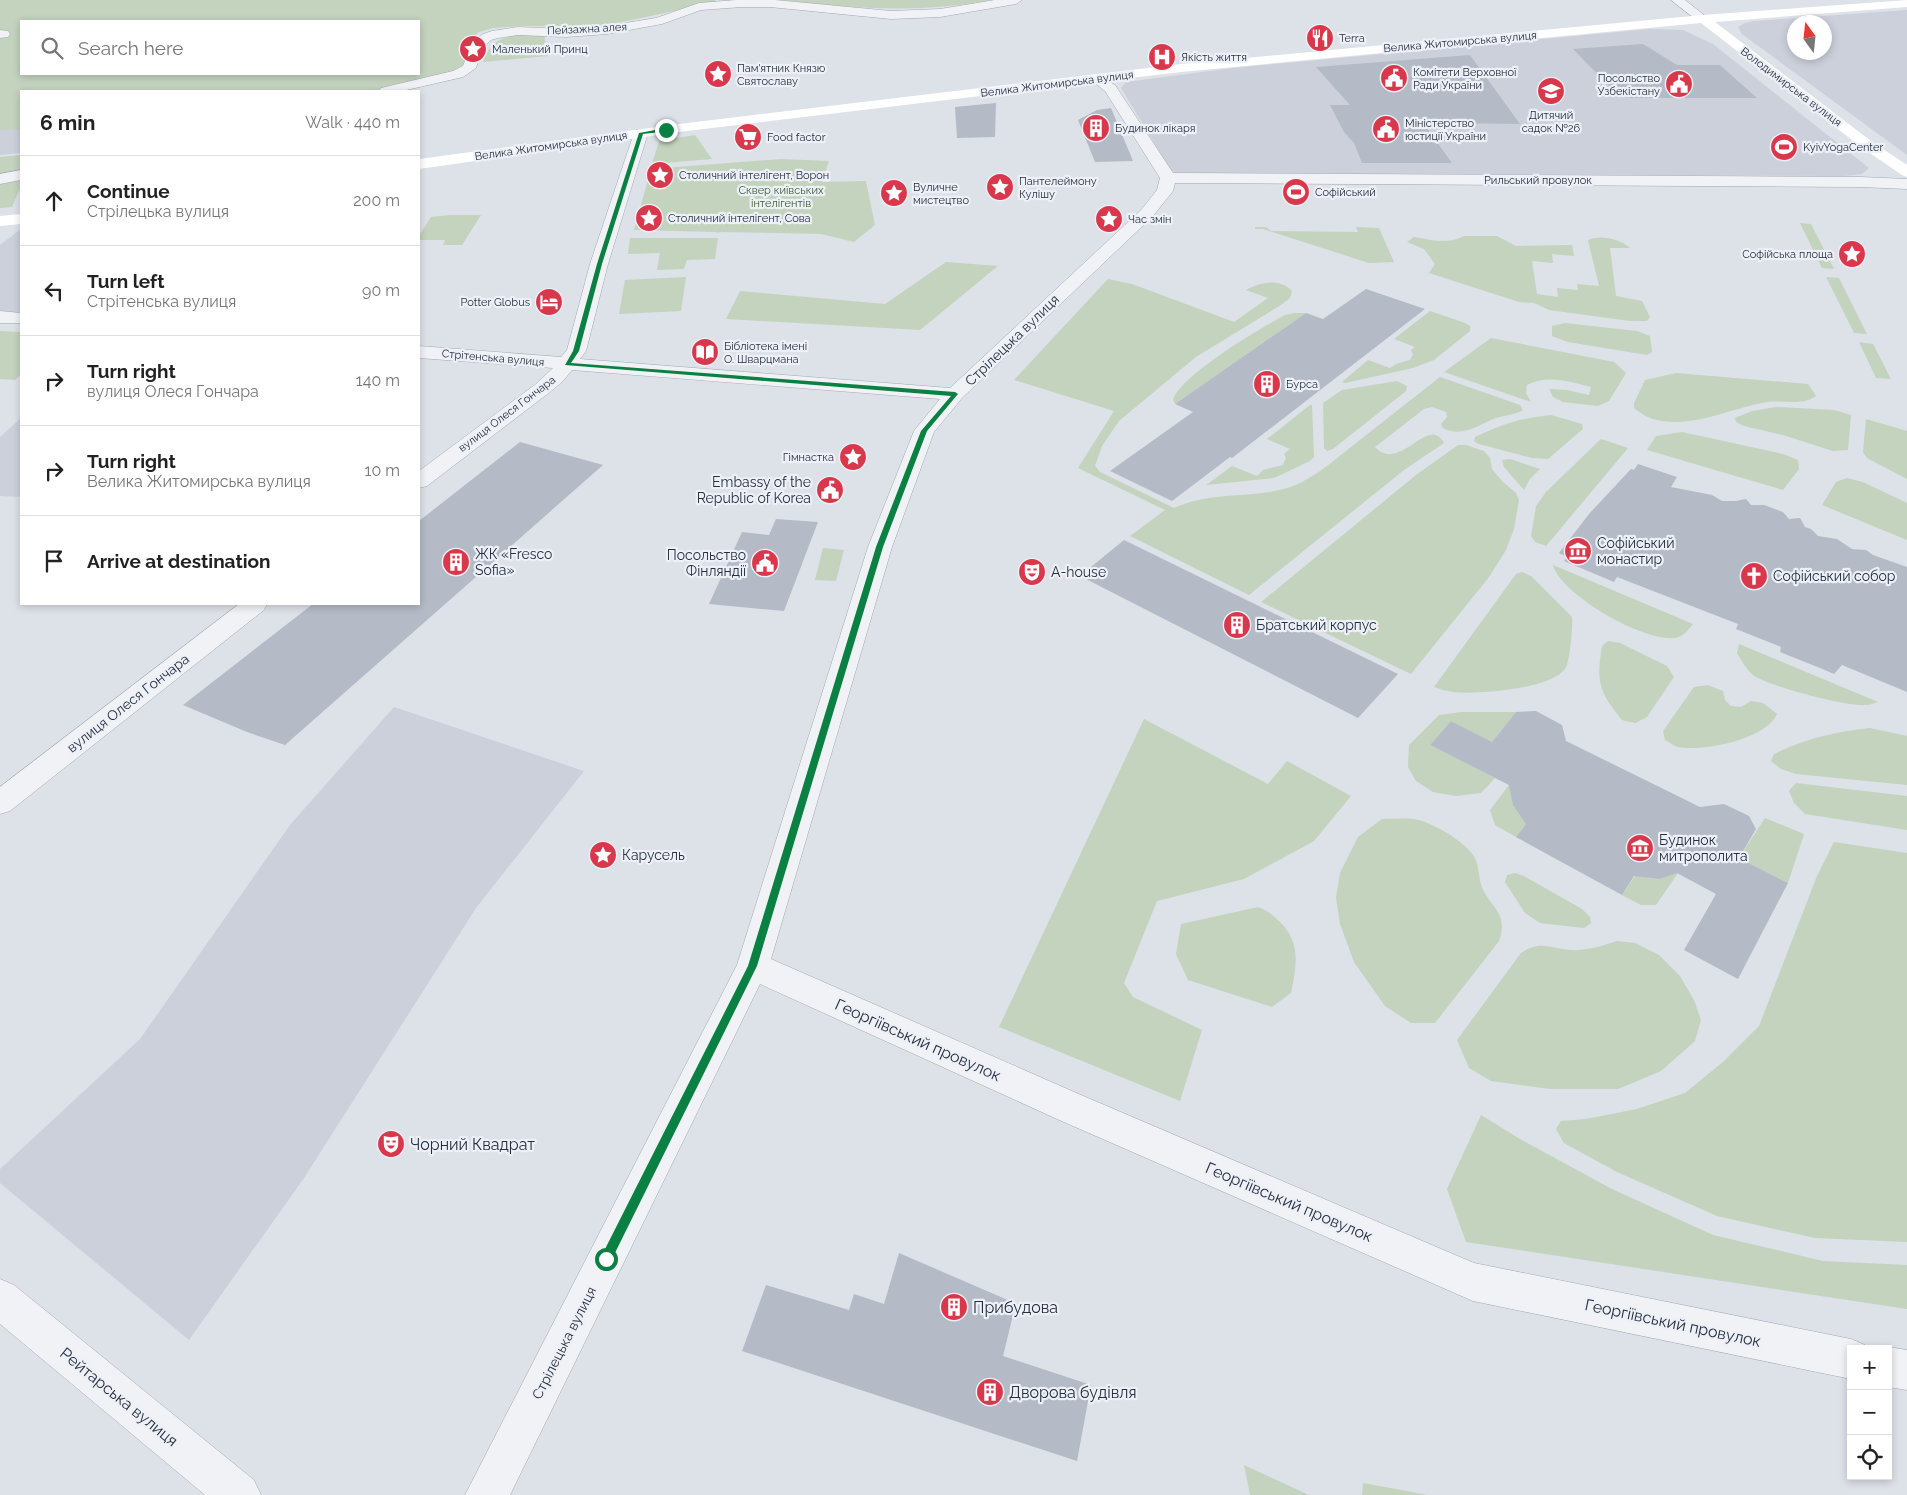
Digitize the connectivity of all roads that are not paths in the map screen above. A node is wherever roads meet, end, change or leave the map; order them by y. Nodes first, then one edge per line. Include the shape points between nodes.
1 (1016, 0) edge
2 (1677, 0) edge
3 (1907, 4) edge
4 (1702, 19) junction
5 (1098, 79) junction
6 (390, 90) edge
7 (641, 133) junction
8 (420, 164) edge
9 (1907, 172) edge
10 (20, 175) edge
11 (1168, 178) junction
12 (0, 179) edge
13 (1907, 184) edge
14 (20, 219) edge
15 (0, 222) edge
16 (0, 317) edge
17 (20, 318) edge
18 (420, 352) edge
19 (567, 364) junction
20 (955, 394) junction
21 (420, 480) edge
22 (255, 605) edge
23 (0, 803) edge
24 (753, 966) junction
25 (0, 1299) edge
26 (1847, 1358) edge
27 (1892, 1367) edge
28 (1907, 1370) edge
29 (238, 1495) edge
30 (487, 1495) edge

1 - 6 street, Пейзажна алея via 940,13 891,15 742,3 698,7 658,21 607,30 496,34 477,46 468,68 463,71
2 - 4 street, Володимирська вулиця
3 - 4 main road, Велика Житомирська вулиця
4 - 5 main road, Велика Житомирська вулиця via 1208,65
4 - 9 main road, Володимирська вулиця
5 - 7 main road, Велика Житомирська вулиця
5 - 11 street via 1110,88
7 - 8 main road, Велика Житомирська вулиця
7 - 19 street, вулиця Олеся Гончара via 576,351
10 - 12 street
11 - 13 street, Рильський провулок
11 - 20 street, Стрілецька вулиця via 1165,191 1147,213
14 - 15 main road
16 - 17 street
18 - 19 street, Стрітенська вулиця
19 - 20 street, Стрітенська вулиця
19 - 21 street, вулиця Олеся Гончара via 544,388
20 - 24 street, Стрілецька вулиця via 924,431 880,547
22 - 23 street, вулиця Олеся Гончара
24 - 26 street, Георгіївський провулок via 1473,1282
24 - 30 street, Стрілецька вулиця
25 - 29 street, Рейтарська вулиця
27 - 28 street

